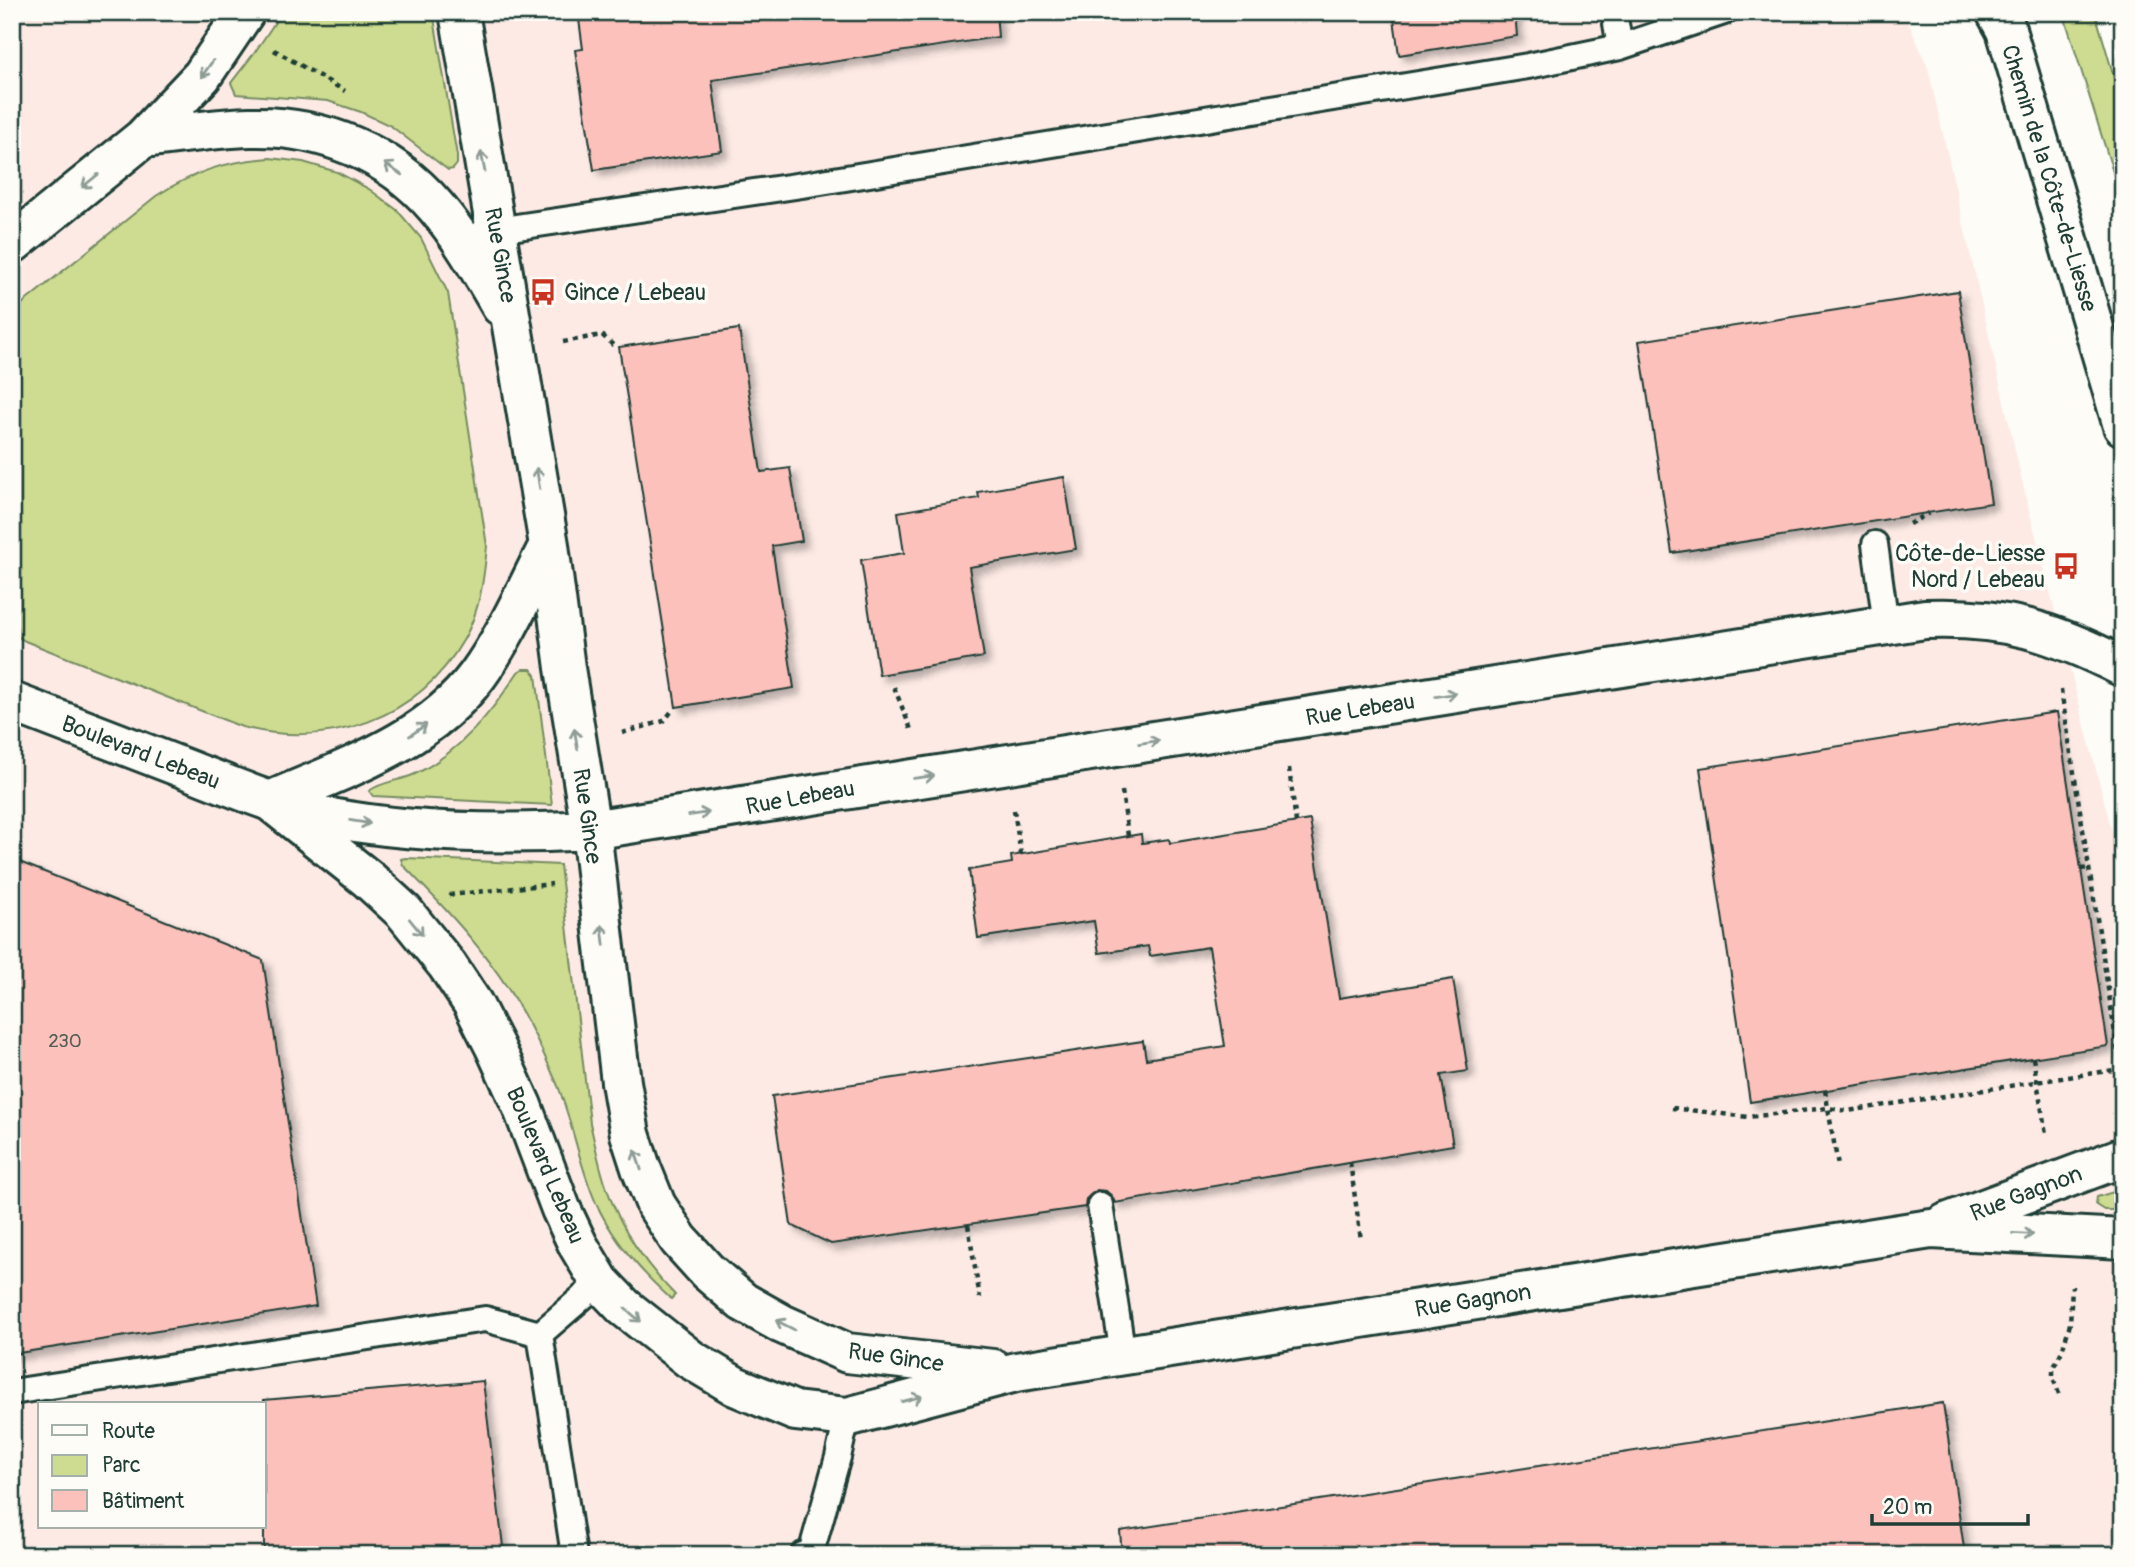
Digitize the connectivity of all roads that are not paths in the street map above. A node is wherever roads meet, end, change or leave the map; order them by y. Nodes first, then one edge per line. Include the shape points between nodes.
1 (245, 12) edge
2 (459, 12) edge
3 (1614, 12) edge
4 (1724, 12) edge
5 (2001, 18) edge
6 (1620, 47) junction
7 (143, 138) junction
8 (496, 231) junction
9 (458, 235) junction
10 (12, 244) edge
11 (514, 326) junction
12 (2123, 426) edge
13 (1875, 544) dead end
14 (549, 545) junction
15 (1886, 625) junction
16 (2123, 667) edge
17 (12, 702) edge
18 (270, 801) junction
19 (591, 830) junction
20 (2123, 1157) edge
21 (1100, 1205) dead end
22 (1930, 1229) junction
23 (2123, 1238) edge
24 (600, 1282) junction
25 (540, 1334) junction
26 (1123, 1355) junction
27 (1016, 1372) junction
28 (12, 1392) edge
29 (846, 1417) junction
30 (574, 1555) edge
31 (803, 1555) edge

1 -> 7 street via 202,76
8 -> 2 street, Rue Gince
3 - 6 lane
4 - 6 lane
5 - 12 street, Chemin de la Côte-de-Liesse
6 - 8 lane via 809,184
9 -> 7 street via 413,183 347,142 316,133 250,127
7 -> 10 street
8 - 9 lane
8 - 11 street, Rue Gince
9 - 11 street
14 -> 11 street, Rue Gince
13 - 15 lane
18 -> 14 street via 387,750 448,707 476,677 502,636
19 -> 14 street, Rue Gince
15 - 16 street, Rue Lebeau via 1985,620 2035,628
19 -> 15 street, Rue Lebeau
17 - 18 street, Boulevard Lebeau
18 -> 19 street, Boulevard Lebeau via 393,827 474,832
18 -> 24 street, Boulevard Lebeau via 404,912 447,965 495,1046 561,1209
27 -> 19 street, Rue Gince via 847,1353 743,1302 679,1240 656,1205 630,1133
20 - 22 street, Rue Gagnon
21 - 26 lane
22 -> 23 street, Rue Gagnon
22 - 26 street, Rue Gagnon
24 - 25 lane
24 -> 29 street, Boulevard Lebeau via 654,1333 735,1386 794,1411
25 - 28 lane via 485,1319
25 - 30 lane
26 - 27 street, Rue Gagnon
29 -> 27 street, Boulevard Lebeau
29 - 31 lane via 811,1553

